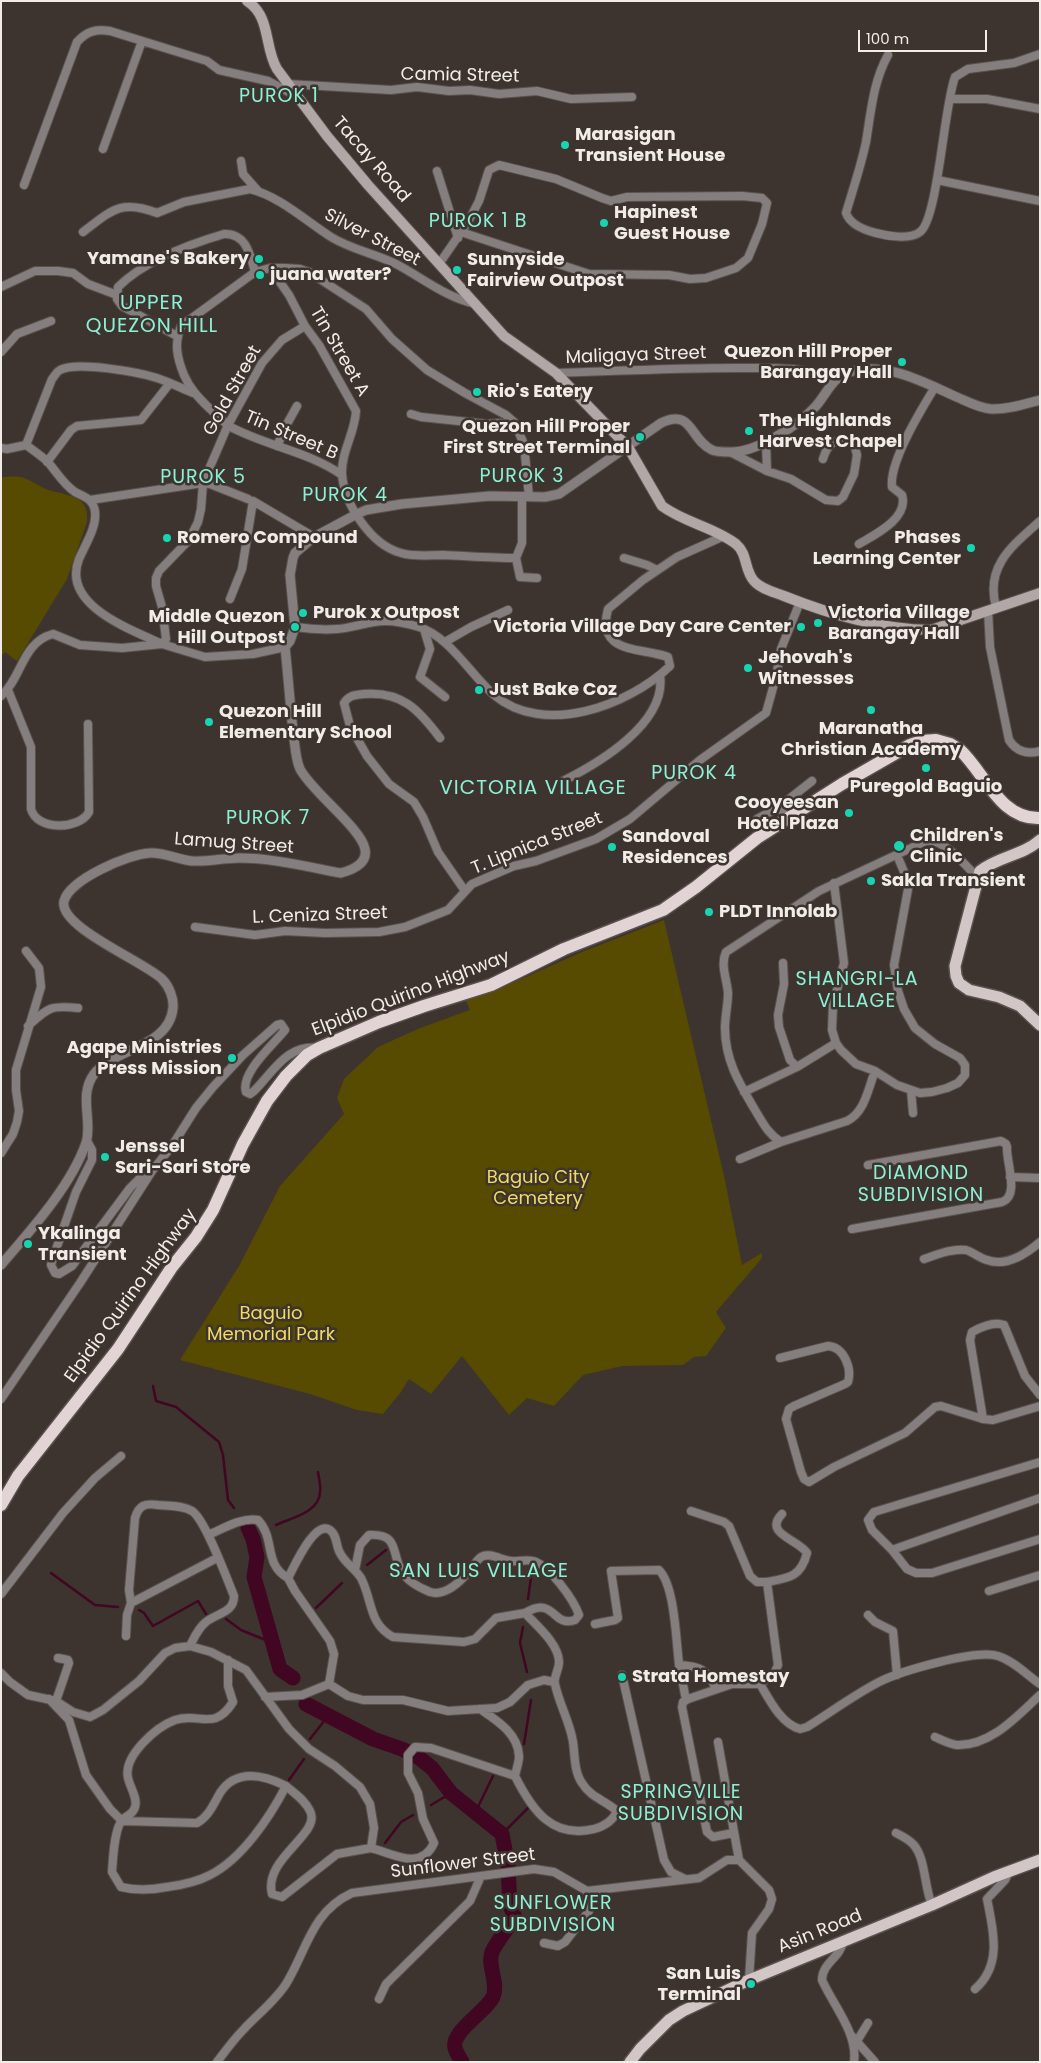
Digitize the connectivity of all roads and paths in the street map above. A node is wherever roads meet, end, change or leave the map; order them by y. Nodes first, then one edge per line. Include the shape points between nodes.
1 (247, 1) edge
2 (142, 41) junction
3 (1040, 54) edge
4 (888, 55) dead end
5 (287, 84) junction
6 (297, 97) junction
7 (632, 97) dead end
8 (950, 99) junction
9 (1040, 109) edge
10 (102, 149) dead end
11 (241, 161) dead end
12 (437, 171) dead end
13 (937, 180) junction
14 (24, 185) dead end
15 (258, 191) junction
16 (1040, 201) edge
17 (84, 232) dead end
18 (459, 235) junction
19 (439, 264) junction
20 (270, 268) junction
21 (255, 272) junction
22 (1, 288) edge
23 (117, 295) junction
24 (476, 304) junction
25 (51, 321) dead end
26 (305, 326) junction
27 (177, 336) junction
28 (1, 352) edge
29 (556, 373) junction
30 (835, 379) junction
31 (170, 383) junction
32 (934, 387) junction
33 (193, 393) junction
34 (1040, 400) edge
35 (297, 406) dead end
36 (411, 414) dead end
37 (514, 422) junction
38 (228, 425) junction
39 (766, 442) junction
40 (26, 445) junction
41 (277, 446) junction
42 (628, 447) junction
43 (1, 448) edge
44 (732, 453) junction
45 (823, 459) dead end
46 (48, 462) junction
47 (767, 471) junction
48 (342, 475) junction
49 (203, 483) junction
50 (526, 497) junction
51 (90, 500) junction
52 (250, 500) junction
53 (354, 515) junction
54 (1040, 521) edge
55 (724, 536) junction
56 (314, 537) junction
57 (859, 544) dead end
58 (516, 558) junction
59 (624, 558) dead end
60 (657, 570) junction
61 (537, 578) dead end
62 (1040, 593) edge
63 (230, 599) dead end
64 (800, 602) junction
65 (992, 608) junction
66 (508, 610) dead end
67 (295, 627) junction
68 (424, 629) junction
69 (445, 642) junction
70 (162, 644) junction
71 (285, 647) junction
72 (660, 675) junction
73 (8, 690) junction
74 (1, 696) edge
75 (445, 697) dead end
76 (88, 724) dead end
77 (440, 738) dead end
78 (1040, 750) edge
79 (812, 780) dead end
80 (563, 781) dead end
81 (779, 807) junction
82 (787, 818) junction
83 (1040, 818) edge
84 (757, 819) dead end
85 (1040, 840) edge
86 (897, 855) junction
87 (978, 878) junction
88 (834, 883) junction
89 (464, 891) junction
90 (195, 927) dead end
91 (26, 951) dead end
92 (783, 963) dead end
93 (78, 1008) dead end
94 (1040, 1025) edge
95 (28, 1026) junction
96 (836, 1042) junction
97 (319, 1048) junction
98 (797, 1068) junction
99 (875, 1071) junction
100 (911, 1090) junction
101 (744, 1092) junction
102 (913, 1114) dead end
103 (87, 1141) junction
104 (781, 1142) junction
105 (4, 1144) edge
106 (1, 1153) edge
107 (740, 1159) dead end
108 (868, 1165) dead end
109 (152, 1171) junction
110 (1010, 1177) junction
111 (1040, 1178) edge
112 (852, 1229) dead end
113 (1040, 1242) edge
114 (924, 1259) dead end
115 (1, 1265) edge
116 (780, 1358) dead end
117 (1040, 1395) edge
118 (1, 1399) edge
119 (1040, 1406) edge
120 (983, 1419) junction
121 (121, 1456) dead end
122 (1040, 1462) edge
123 (1040, 1498) edge
124 (1, 1505) edge
125 (691, 1511) dead end
126 (782, 1514) dead end
127 (208, 1535) junction
128 (1040, 1539) edge
129 (892, 1550) junction
130 (218, 1558) junction
131 (355, 1570) junction
132 (1040, 1576) edge
133 (288, 1578) junction
134 (767, 1582) junction
135 (989, 1591) dead end
136 (1, 1594) edge
137 (131, 1603) junction
138 (525, 1613) junction
139 (868, 1615) dead end
140 (595, 1624) dead end
141 (126, 1636) dead end
142 (190, 1646) junction
143 (58, 1658) dead end
144 (228, 1660) junction
145 (679, 1664) junction
146 (1, 1673) edge
147 (622, 1675) dead end
148 (897, 1675) junction
149 (554, 1682) junction
150 (329, 1684) junction
151 (760, 1684) junction
152 (1040, 1684) edge
153 (716, 1689) junction
154 (1040, 1695) edge
155 (265, 1697) junction
156 (684, 1698) junction
157 (53, 1700) junction
158 (480, 1709) junction
159 (935, 1737) dead end
160 (718, 1742) dead end
161 (515, 1776) junction
162 (286, 1786) junction
163 (122, 1820) junction
164 (732, 1833) junction
165 (896, 1833) dead end
166 (371, 1848) junction
167 (738, 1860) junction
168 (1040, 1860) edge
169 (1009, 1872) junction
170 (481, 1876) junction
171 (687, 1880) junction
172 (587, 1891) junction
173 (932, 1905) junction
174 (843, 1942) junction
175 (544, 1943) dead end
176 (749, 1980) junction
177 (975, 1988) dead end
178 (379, 1999) dead end
179 (868, 2023) dead end
180 (850, 2034) junction
181 (857, 2041) junction
182 (218, 2062) edge
183 (630, 2062) edge
184 (854, 2062) edge
185 (875, 2062) edge

1 - 5 main road, Tacay Road via 260,14 272,61
2 - 6 street via 207,61 228,74 268,81
2 - 10 street
2 - 14 street via 110,31 94,30 76,42
3 - 8 street via 1014,63 960,72 952,84
4 - 13 street via 872,100 866,141 846,213 848,220 885,236 919,234 925,227
5 - 6 main road, Tacay Road
5 - 7 street, Camia Street via 391,90 417,87 499,94 536,92 571,98
6 - 19 main road, Tacay Road via 368,185
8 - 9 street via 987,99
8 - 13 street
11 - 15 street, Silver Street via 243,174
12 - 18 street
13 - 16 street
15 - 17 street via 250,189 184,202 158,213 126,206 110,212
15 - 24 street, Silver Street via 334,239 399,266 460,301
18 - 18 street via 589,274 706,278 736,268 748,258 768,204 762,198 754,197 627,197 611,201 537,172 499,164 489,170 479,202
18 - 19 street
19 - 24 main road, Tacay Road
20 - 21 street
20 - 26 street, Tin Street A
20 - 37 street via 309,272 351,298 372,314 392,339 427,370
21 - 23 street via 250,253 239,236 224,234 140,269 118,287
21 - 27 street via 181,326
22 - 23 street via 35,271 58,271 73,272 88,284
23 - 27 street via 122,306
24 - 29 main road, Tacay Road via 504,336
25 - 28 street via 17,334
26 - 38 street, Gold Street via 270,352
26 - 48 street, Tin Street A via 356,411 356,421 346,445
27 - 33 street via 180,364
29 - 30 street, Maligaya Street via 784,368 820,372
29 - 42 main road, Tacay Road
30 - 32 street via 854,370 876,370
30 - 39 street via 807,415
31 - 33 street
31 - 40 street via 130,371 63,369 52,379
31 - 46 street via 141,420 77,426
32 - 34 street via 991,409
32 - 57 street via 894,466 892,487 902,495 903,506 883,530
33 - 38 street, Tin Street B
35 - 41 street
36 - 37 street via 487,424
37 - 50 street via 524,444
38 - 41 street, Tin Street B
38 - 49 street, Gold Street
39 - 44 street
39 - 47 street
40 - 43 street
40 - 46 street
41 - 48 street, Tin Street B via 322,463
42 - 44 street via 661,423 676,418 684,420 712,450
42 - 50 street via 559,494
42 - 55 main road, Tacay Road via 662,506 670,513
44 - 47 street
45 - 47 street via 833,442 844,439 854,444 857,454 854,474 838,501 826,500 791,479
46 - 51 street via 74,491
48 - 53 street, Tin Street A
49 - 51 street
49 - 52 street
49 - 70 street, Gold Street via 198,522 189,540 156,578 166,640
50 - 53 street via 490,496 402,504
50 - 58 street via 522,543
51 - 70 street via 95,513 94,524 76,568 79,590 104,614
52 - 56 street
52 - 63 street via 242,569
53 - 56 street
53 - 58 street via 386,547 403,554
54 - 65 street via 996,570
55 - 60 street via 677,557
55 - 64 main road, Tacay Road via 744,552 754,581
56 - 67 street via 292,558 290,575
58 - 61 street via 520,577
59 - 60 street
60 - 72 street via 608,609 605,627 607,634 620,646 668,657 670,666
62 - 65 main road, Tacay Road
64 - 65 main road, Tacay Road via 865,623 914,630 931,630
64 - 89 street, T. Lipnica Street via 780,649 766,712 760,718 700,760 635,816 609,832 563,852 514,866 472,884
65 - 78 street via 990,647 1009,740 1020,751 1032,753
66 - 69 street
67 - 68 street via 338,629 386,621
67 - 71 street
68 - 69 street
68 - 75 street via 430,649 420,677
69 - 72 street via 495,696 517,709 555,714 592,711
70 - 71 street via 205,657 253,654
70 - 73 street via 129,648 89,646 58,635 46,636 38,640 26,655
71 - 103 street, Lamug Street via 300,768 362,843 365,859 360,865 340,873 270,860 190,861 151,852 94,872 69,891 64,904 70,917 105,944 161,978 171,994 173,1007 170,1019 149,1041 102,1067 88,1084
72 - 80 street via 657,703 632,734 599,760
73 - 74 street
73 - 76 street via 31,747 31,809 33,816 43,823 74,823 89,812
77 - 89 street via 415,708 396,697 354,695 344,703 350,726 368,756 389,784 414,802 438,852
79 - 81 street
81 - 82 street
81 - 84 street
82 - 83 highway, Elpidio Quirino Highway via 910,745 936,740 950,744 964,754 1010,810 1028,818
82 - 97 highway, Elpidio Quirino Highway via 676,902 648,917 564,949 491,985 424,1006
85 - 87 main road via 1021,853 988,864
86 - 87 street via 926,841 934,841 952,852
86 - 88 street
86 - 100 street via 909,884 894,965 898,991 915,1028 960,1058 965,1066 965,1075 947,1088 926,1092
87 - 94 main road via 956,966 959,983 969,990 1020,1006
88 - 96 street via 844,964 832,1005 832,1030
88 - 101 street via 726,952 723,962 728,992 726,1040 730,1065
89 - 90 street, L. Ceniza Street via 441,914 379,932 285,931 255,935
91 - 95 street via 40,968 41,976 41,987
92 - 98 street via 784,984 778,1027 790,1060
93 - 95 street via 49,1008
95 - 105 street via 16,1070 19,1111 13,1134
96 - 98 street
96 - 99 street via 856,1064
97 - 109 street via 307,1046 292,1052 254,1091 246,1092 245,1085 262,1054 285,1030 281,1024 277,1025 213,1087
97 - 124 highway, Elpidio Quirino Highway via 293,1068 267,1100 213,1210 196,1237 172,1267 118,1350 18,1476
98 - 101 street
99 - 100 street
99 - 104 street via 855,1117
100 - 102 street
101 - 104 street via 769,1133
103 - 109 street via 92,1150 92,1160 76,1192 53,1258 51,1265 55,1273 64,1272 72,1266 130,1188
103 - 115 street, Lamug Street via 54,1200
104 - 107 street
105 - 106 street
108 - 110 street via 1001,1141 1007,1147
109 - 118 street
110 - 111 street
110 - 112 street via 1012,1186 1005,1201
113 - 114 street via 1010,1260 992,1262 965,1250
116 - 120 street via 835,1346 843,1353 850,1376 845,1384 794,1406 787,1414 801,1472 809,1482 906,1433 934,1407
117 - 120 street via 1025,1376 1004,1325 995,1323 979,1329 972,1332 970,1340
119 - 120 street via 1001,1418
121 - 136 street via 95,1478 63,1513
122 - 129 street via 874,1512 868,1524
123 - 129 street
125 - 134 street via 729,1526 750,1576 757,1582
126 - 134 street via 775,1524 778,1530 807,1553 795,1575
127 - 130 street
127 - 133 street via 243,1520 258,1520 267,1535 276,1570
127 - 137 street via 191,1510 157,1504 142,1505 135,1518 129,1590
128 - 129 street via 925,1574 907,1569
130 - 137 street
130 - 142 street via 234,1603 206,1621
131 - 133 street via 339,1551 331,1530 325,1528 312,1537
131 - 138 street via 377,1625 393,1637 464,1642 475,1639 496,1618
131 - 138 street via 360,1544 369,1535 379,1534 389,1539 402,1573 416,1585 432,1592 445,1591 456,1585 480,1558 489,1555 511,1561 532,1560 554,1575 579,1615 575,1620 564,1621 543,1606
132 - 135 street
133 - 150 street via 330,1641 334,1654
134 - 151 street via 778,1665 774,1674
137 - 141 street
138 - 149 street via 556,1652 558,1670
139 - 148 street via 892,1631
140 - 145 street via 618,1618 611,1571 659,1570 666,1581 674,1614
142 - 144 street
142 - 157 street via 165,1653 139,1682 90,1717 73,1712
143 - 157 street via 68,1660 69,1664
144 - 155 street via 246,1670
144 - 163 street via 228,1686 233,1702 226,1714 214,1719 177,1720 161,1727 139,1748 129,1760 127,1776 136,1804 134,1812
145 - 153 street via 707,1672
145 - 156 street
146 - 157 street via 28,1695
147 - 171 street via 664,1860 671,1872
148 - 151 street via 869,1688 800,1730 783,1718
148 - 152 street via 956,1658 990,1655 1009,1661
149 - 158 street via 544,1680 528,1685 510,1702 497,1708
149 - 161 street via 573,1740 575,1764 581,1782 594,1797 617,1811 613,1820 598,1828 582,1832 560,1830 534,1806
150 - 155 street via 302,1694
150 - 158 street via 348,1696 363,1700 403,1700 448,1711
151 - 153 street via 732,1684
153 - 156 street
154 - 159 street via 1011,1722 980,1741 956,1745
155 - 166 street via 309,1749 360,1787 370,1804 374,1828
156 - 164 street via 682,1707 707,1832 717,1837
157 - 163 street via 69,1720 86,1775
158 - 161 street via 512,1735 519,1757
160 - 164 street
161 - 166 street via 431,1748 415,1747 408,1755 408,1773 434,1843 425,1855 404,1859
162 - 163 street via 259,1775 244,1776 230,1781 205,1819 197,1823
162 - 163 street via 274,1809 226,1865 211,1875 178,1886 148,1890 121,1887 112,1872
162 - 166 street via 304,1801 312,1813 311,1825 273,1872 272,1894 282,1897 337,1854
164 - 167 street
165 - 173 street via 917,1849
167 - 171 street via 727,1860 699,1878
167 - 176 street via 769,1890 772,1899 752,1933
168 - 169 main road, Asin Road
169 - 173 main road, Asin Road
169 - 177 street via 987,1899 994,1929 994,1955 984,1981
170 - 172 street, Sunflower Street via 534,1869 554,1872
170 - 178 street via 470,1901 386,1984
170 - 182 street, Sunflower Street via 346,1896 318,1922 286,1984 244,2028
171 - 172 street
172 - 175 street via 589,1911 566,1942 558,1946
173 - 174 main road, Asin Road
174 - 176 main road, Asin Road
174 - 180 street via 838,1954 823,1971 822,1980
176 - 183 main road, Asin Road via 669,2020
179 - 181 street
180 - 181 street
180 - 184 street
181 - 185 street

